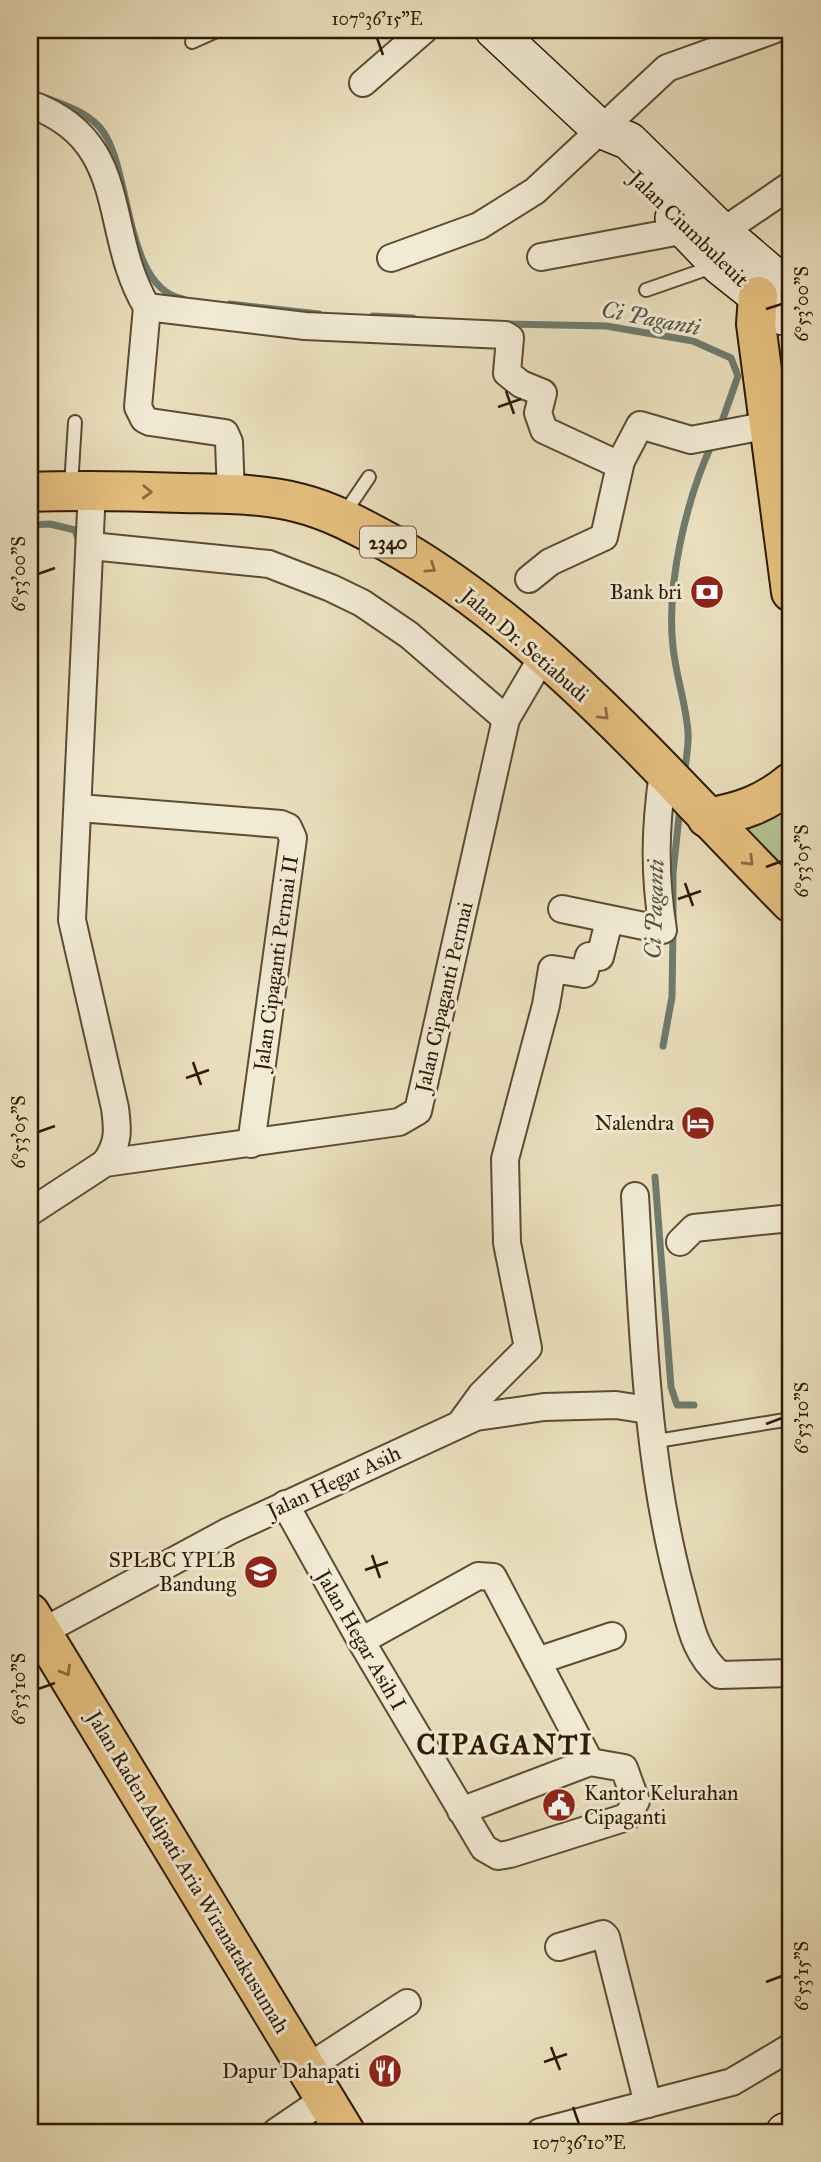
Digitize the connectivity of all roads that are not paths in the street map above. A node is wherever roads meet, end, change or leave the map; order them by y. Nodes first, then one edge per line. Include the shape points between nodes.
1 (219, 30) edge
2 (424, 30) edge
3 (494, 30) edge
4 (773, 30) edge
5 (192, 42) dead end
6 (363, 83) dead end
7 (30, 104) edge
8 (603, 132) junction
9 (791, 185) edge
10 (686, 230) junction
11 (721, 248) junction
12 (541, 257) dead end
13 (391, 258) dead end
14 (646, 290) dead end
15 (781, 293) edge
16 (147, 307) junction
17 (75, 422) dead end
18 (780, 435) edge
19 (621, 461) junction
20 (369, 477) dead end
21 (81, 490) junction
22 (30, 492) edge
23 (231, 495) junction
24 (341, 517) junction
25 (91, 546) junction
26 (528, 579) dead end
27 (791, 592) edge
28 (543, 656) junction
29 (506, 719) junction
30 (666, 775) junction
31 (791, 782) edge
32 (79, 808) junction
33 (700, 812) junction
34 (791, 903) edge
35 (562, 909) dead end
36 (609, 921) junction
37 (251, 1144) junction
38 (106, 1163) junction
39 (635, 1196) dead end
40 (30, 1212) edge
41 (791, 1218) edge
42 (680, 1242) dead end
43 (648, 1410) junction
44 (791, 1419) edge
45 (460, 1424) junction
46 (651, 1442) junction
47 (285, 1504) junction
48 (36, 1623) edge
49 (612, 1636) dead end
50 (361, 1641) junction
51 (537, 1661) junction
52 (791, 1673) edge
53 (590, 1762) junction
54 (461, 1811) junction
55 (559, 1947) dead end
56 (407, 2003) dead end
57 (791, 2047) edge
58 (648, 2104) junction
59 (332, 2112) edge
60 (791, 2130) edge
61 (276, 2132) edge
62 (540, 2132) edge
63 (785, 2132) edge

1 - 5 lane
2 - 6 street
3 - 8 main road, Jalan Ciumbuleuit
4 - 8 street via 667,68
7 - 16 street via 57,114 99,158 134,285
8 - 10 main road, Jalan Ciumbuleuit via 615,157
8 - 11 main road, Jalan Ciumbuleuit via 629,141
8 - 13 street via 559,172 480,226
9 - 11 street
10 - 11 main road, Jalan Ciumbuleuit
10 - 12 street
11 - 14 lane
11 - 15 main road, Jalan Ciumbuleuit
15 - 18 main road
16 - 19 street via 305,326 505,335 512,347 507,373 543,393 538,413 544,430 612,463
16 - 23 street via 138,407 150,422 225,433
17 - 21 lane
18 - 19 street via 713,435 691,440 640,425
18 - 27 main road
19 - 26 street via 604,537 550,562
20 - 24 lane
21 - 22 main road, Jalan Dr. Setiabudi / 2340
21 -> 23 main road, Jalan Dr. Setiabudi / 2340
21 - 25 street
23 - 24 main road, Jalan Dr. Setiabudi / 2340 via 299,503
24 -> 28 main road, Jalan Dr. Setiabudi / 2340 via 418,559 479,600
25 - 29 street via 269,564 331,587 409,635
25 - 32 street
28 - 29 street, Jalan Cipaganti Permai
28 -> 30 main road, Jalan Dr. Setiabudi / 2340
29 - 37 street, Jalan Cipaganti Permai via 418,1111 399,1122
30 - 33 main road, Jalan Dr. Setiabudi / 2340
30 - 36 street via 655,843 663,930
31 - 33 main road via 746,810
32 - 37 street, Jalan Cipaganti Permai II via 281,824 292,832
32 - 38 street via 72,920 115,1108 119,1138
33 -> 34 main road, Jalan Dr. Setiabudi / 2340
35 - 36 street
36 - 45 street via 600,957 589,956 584,974 552,969 505,1159 507,1243 528,1348 481,1395
37 - 38 street, Jalan Cipaganti Permai
38 - 40 street, Jalan Cipaganti Permai
39 - 43 street
41 - 42 street via 694,1228
43 - 45 street, Jalan Hegar Asih via 616,1405 544,1407 476,1417
43 - 46 street
44 - 46 lane
45 - 47 street, Jalan Hegar Asih
46 - 52 street via 665,1534 697,1649 720,1675
47 - 48 street, Jalan Hegar Asih
47 - 50 street, Jalan Hegar Asih I
48 -> 59 main road, Jalan Raden Adipati Aria Wiranatakusumah
49 - 51 street
50 - 51 street via 486,1574 498,1581
50 - 54 street, Jalan Hegar Asih I
51 - 53 street
53 - 54 street
53 - 54 street, Jalan Hegar Asih I via 620,1765 627,1772 636,1801 627,1817 498,1856 484,1848
55 - 58 street via 605,1935
56 - 59 street
57 - 58 street via 732,2082
58 - 62 street
59 - 61 street
60 - 63 main road

